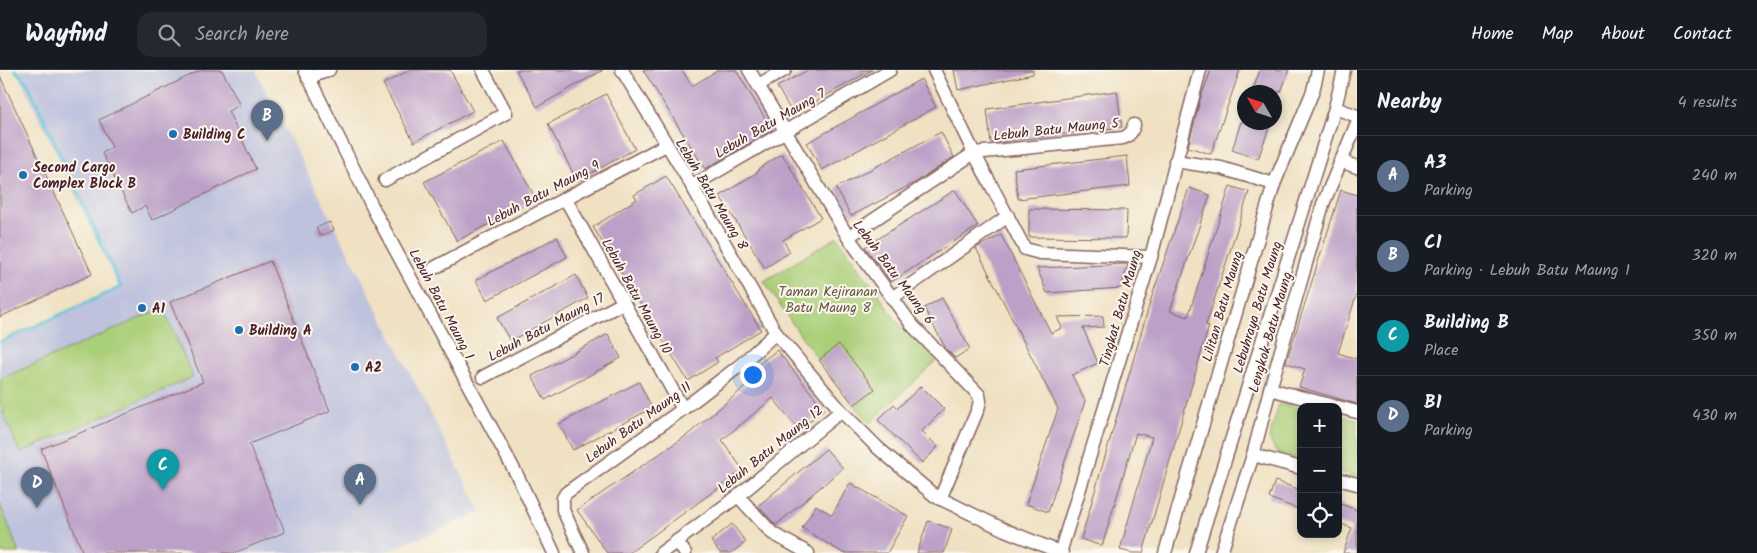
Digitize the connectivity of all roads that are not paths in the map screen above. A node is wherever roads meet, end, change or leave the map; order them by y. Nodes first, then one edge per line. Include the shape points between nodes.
1 (329, 70) edge
2 (483, 70) edge
3 (622, 70) edge
4 (749, 70) edge
5 (785, 70) edge
6 (890, 70) edge
7 (934, 70) edge
8 (1200, 70) edge
9 (1318, 70) edge
10 (1344, 70) edge
11 (307, 74) edge
12 (758, 86) junction
13 (1335, 108) junction
14 (1357, 116) edge
15 (1357, 123) edge
16 (1134, 125) dead end
17 (785, 132) junction
18 (666, 145) junction
19 (974, 153) junction
20 (1175, 161) junction
21 (1340, 161) junction
22 (1357, 167) edge
23 (385, 180) dead end
24 (1274, 184) junction
25 (692, 186) junction
26 (565, 198) junction
27 (1008, 216) junction
28 (848, 237) junction
29 (1151, 257) junction
30 (434, 268) dead end
31 (892, 298) junction
32 (623, 303) junction
33 (776, 333) junction
34 (483, 377) dead end
35 (1270, 389) junction
36 (1323, 403) edge
37 (1342, 408) edge
38 (683, 409) junction
39 (841, 411) junction
40 (1357, 412) edge
41 (1253, 455) junction
42 (1297, 467) edge
43 (1342, 480) edge
44 (1357, 484) edge
45 (738, 496) junction
46 (940, 499) junction
47 (677, 541) junction
48 (554, 553) edge
49 (584, 553) edge
50 (660, 553) edge
51 (685, 553) edge
52 (808, 553) edge
53 (1061, 553) edge
54 (1165, 553) edge
55 (1196, 553) edge
56 (1221, 553) edge

1 - 11 street
2 - 23 street via 506,113
3 - 18 street, Lebuh Batu Maung 8
4 - 12 street, Lebuh Batu Maung 6
5 - 12 street
6 - 17 street, Lebuh Batu Maung 7
7 - 19 street
8 - 20 street, Tingkat Batu Maung
9 - 24 street, Lilitan Batu Maung
10 - 13 street, Lebuhraya Batu Maung
11 - 48 street, Lebuh Batu Maung 1 via 376,214 518,477
12 - 17 street, Lebuh Batu Maung 6
13 - 14 street
13 - 55 street, Lebuhraya Batu Maung
15 - 21 street, Lengkok Batu Maung
16 - 19 street, Lebuh Batu Maung 5 via 1128,136 1122,138
17 - 25 street, Lebuh Batu Maung 7
17 - 28 street, Lebuh Batu Maung 6
18 - 25 street, Lebuh Batu Maung 8
18 - 26 street, Lebuh Batu Maung 9
19 - 27 street
19 - 28 street
20 - 24 street via 1221,168
20 - 29 street, Tingkat Batu Maung
21 - 22 street
21 - 35 street, Lengkok Batu Maung via 1323,204
24 - 54 street, Lilitan Batu Maung
25 - 33 street, Lebuh Batu Maung 8
26 - 30 street, Lebuh Batu Maung 9
26 - 32 street, Lebuh Batu Maung 10
27 - 29 street via 1022,245 1032,252
27 - 31 street
28 - 31 street, Lebuh Batu Maung 6
29 - 53 street, Tingkat Batu Maung
31 - 46 street, Lebuh Batu Maung 6 via 912,325 979,395 978,409
32 - 34 street, Lebuh Batu Maung 17
32 - 38 street, Lebuh Batu Maung 10
33 - 38 street, Lebuh Batu Maung 11
33 - 39 street, Lebuh Batu Maung 12
35 - 36 street
35 - 41 street, Lengkok Batu Maung
37 - 40 street
38 - 49 street, Lebuh Batu Maung 11 via 566,493 563,510
39 - 45 street, Lebuh Batu Maung 12
39 - 46 street via 890,459
41 - 42 street
41 - 56 street, Lengkok Batu Maung
43 - 44 street
45 - 47 street, Lebuh Batu Maung 12
45 - 52 street via 772,533
46 - 53 street
47 - 50 street, Lebuh Batu Maung 12
47 - 51 street

